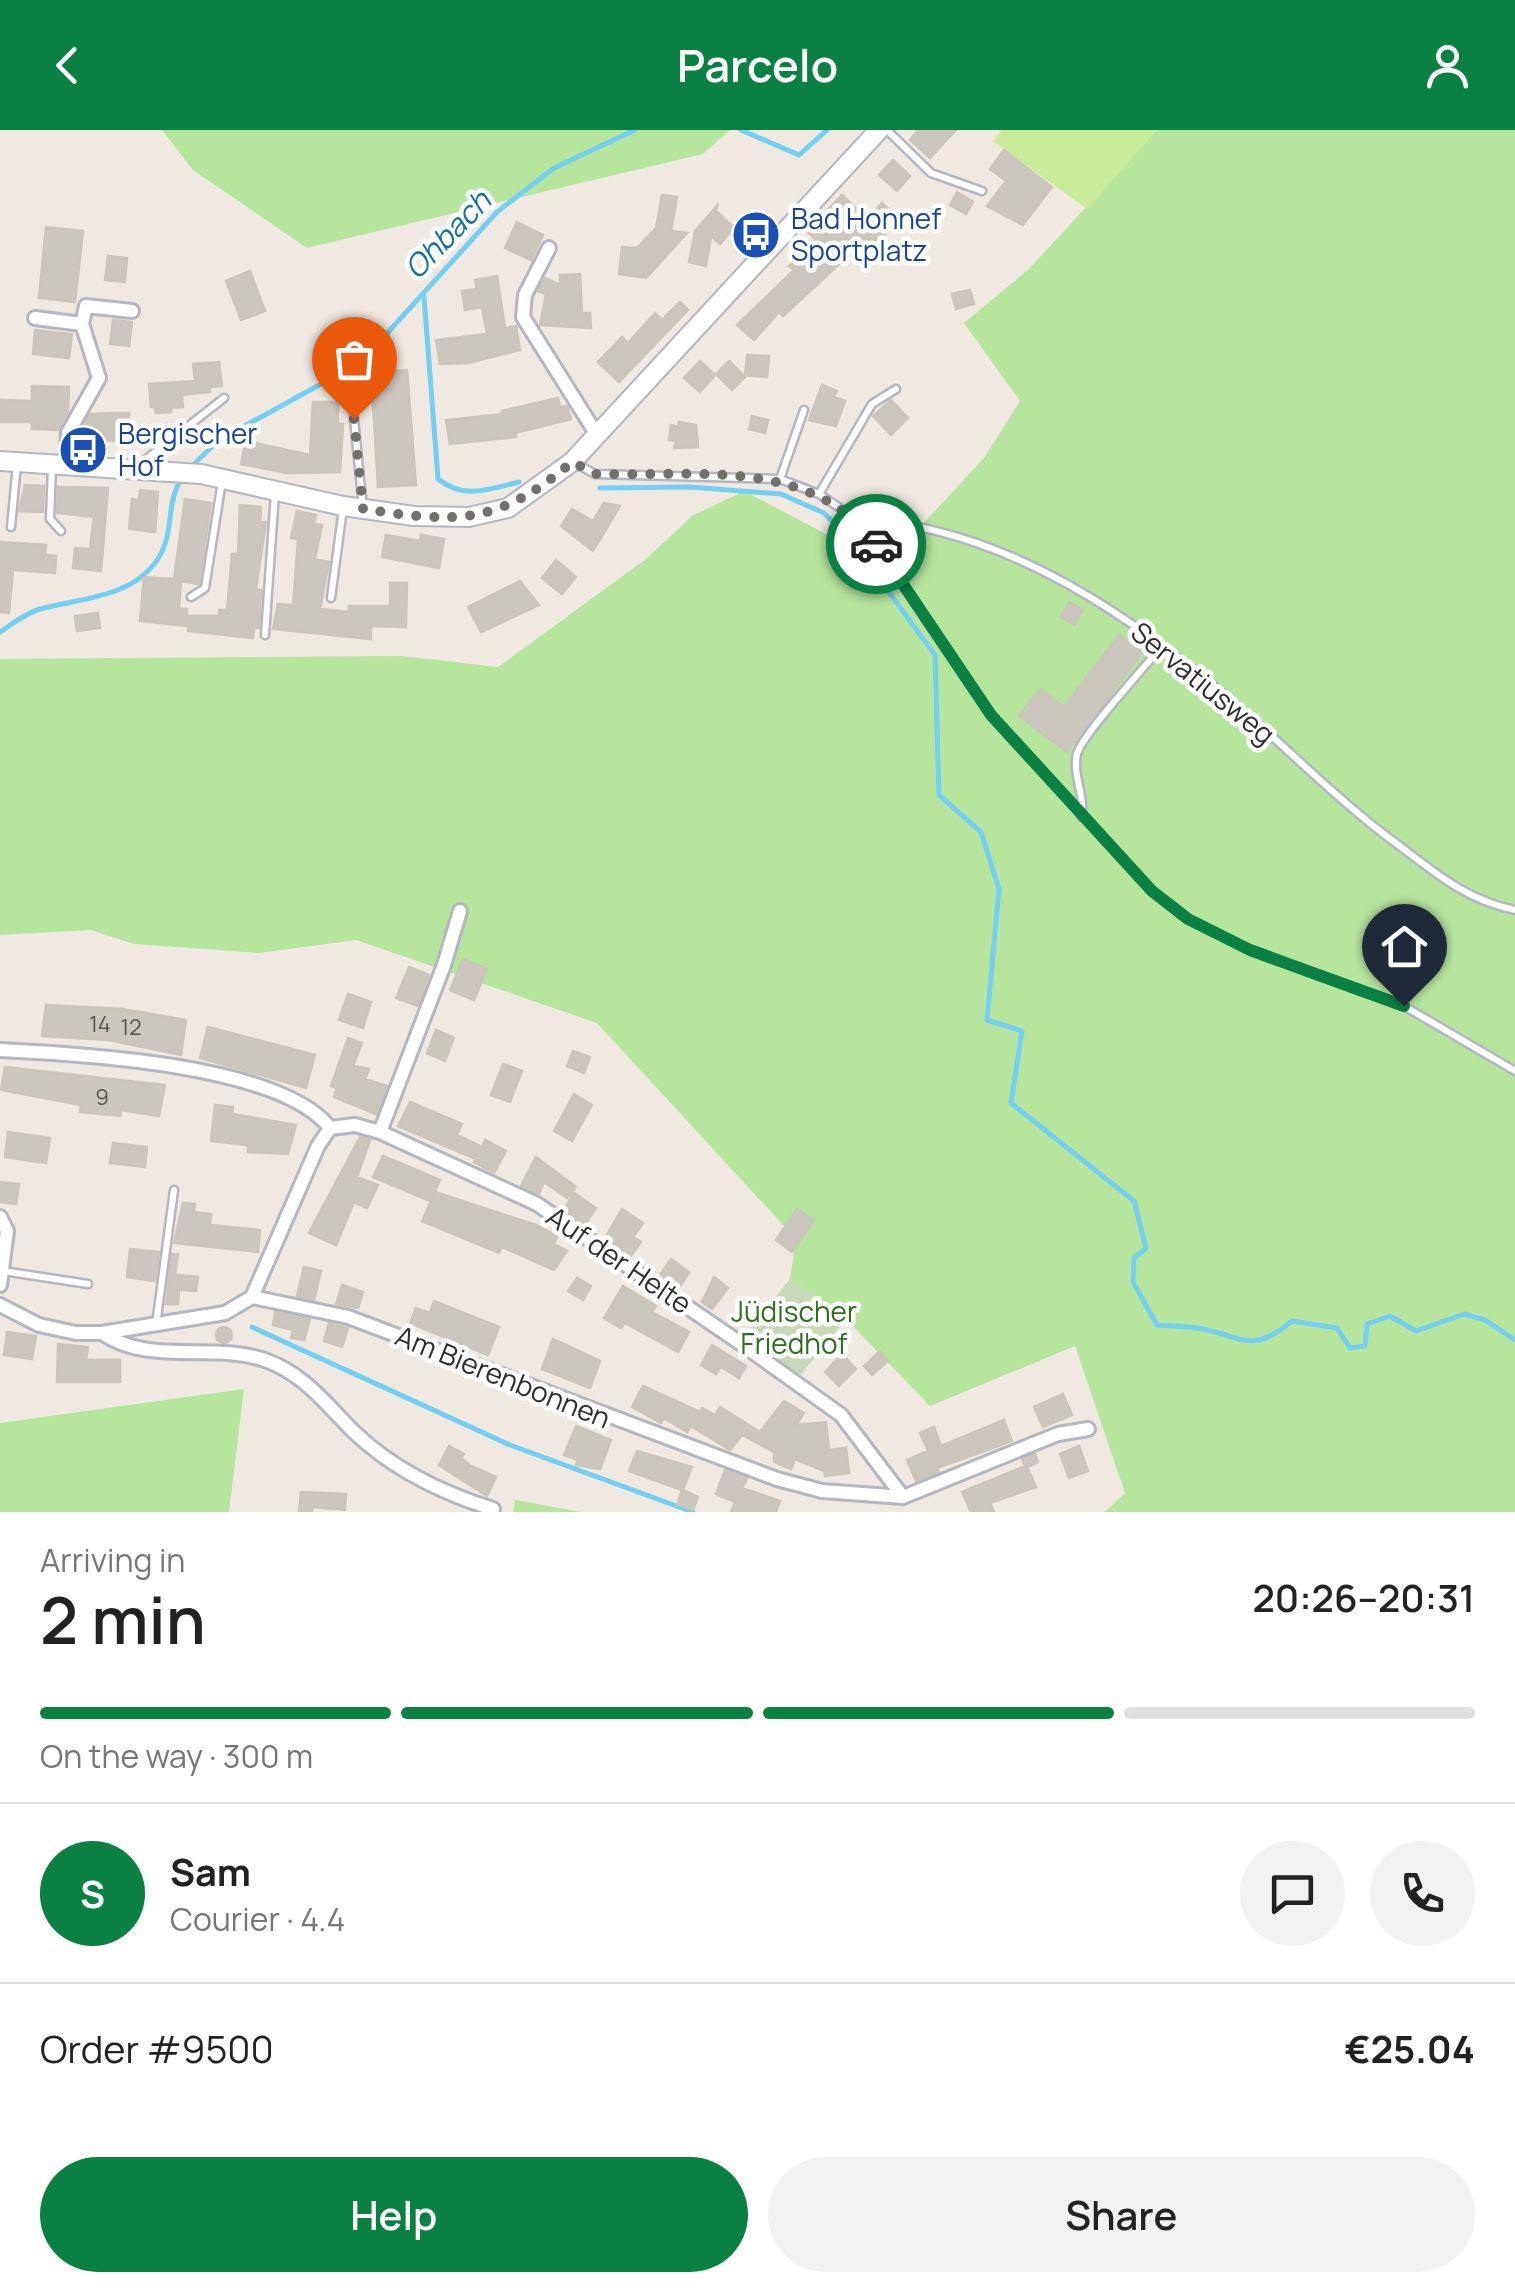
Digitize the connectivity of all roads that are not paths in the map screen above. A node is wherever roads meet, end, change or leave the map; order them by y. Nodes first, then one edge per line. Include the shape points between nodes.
1 (879, 130) edge
2 (887, 130) edge
3 (982, 191) dead end
4 (548, 248) dead end
5 (132, 311) dead end
6 (34, 318) dead end
7 (82, 324) junction
8 (351, 389) dead end
9 (896, 389) dead end
10 (224, 398) dead end
11 (804, 410) dead end
12 (597, 435) junction
13 (8, 462) edge
14 (572, 462) junction
15 (59, 464) junction
16 (135, 468) junction
17 (222, 480) junction
18 (780, 480) junction
19 (275, 492) junction
20 (820, 494) junction
21 (353, 508) junction
22 (858, 520) junction
23 (11, 527) dead end
24 (61, 531) dead end
25 (191, 597) dead end
26 (331, 598) dead end
27 (265, 635) dead end
28 (1161, 647) junction
29 (1081, 817) junction
30 (1515, 910) edge
31 (460, 911) dead end
32 (0, 1050) edge
33 (1515, 1071) edge
34 (330, 1128) junction
35 (380, 1132) junction
36 (174, 1190) dead end
37 (0, 1217) edge
38 (1, 1278) edge
39 (88, 1284) dead end
40 (252, 1297) junction
41 (0, 1305) edge
42 (156, 1326) junction
43 (102, 1333) junction
44 (1088, 1428) dead end
45 (903, 1497) junction
46 (492, 1509) dead end

1 - 12 main road
2 - 3 lane via 932,173
4 - 12 street via 524,295 523,318
5 - 7 street via 86,306
6 - 7 street
7 - 15 street via 100,378 68,433
8 - 21 lane
9 - 20 lane via 872,404
10 - 16 lane
11 - 18 lane
12 - 14 main road
13 - 15 main road
13 - 23 lane
14 - 18 lane via 596,474
14 - 21 main road via 508,508 469,517
15 - 16 main road
15 - 24 lane via 50,520
16 - 17 main road
17 - 19 main road
17 - 25 lane via 205,588
18 - 20 lane
19 - 21 main road
19 - 27 lane
20 - 22 lane
21 - 26 lane
22 - 28 lane, Servatiusweg via 963,538 1093,599
22 - 29 lane via 991,715
28 - 29 lane via 1077,751
28 - 30 lane, Servatiusweg via 1246,714 1325,790 1454,889
29 - 33 lane via 1188,919 1250,950 1404,1006
31 - 35 street
32 - 34 street via 206,1072 285,1096 317,1111
34 - 35 street, Auf der Helte
34 - 40 street
35 - 45 street, Auf der Helte via 537,1204 743,1345 841,1415
36 - 42 lane
37 - 38 street via 7,1231
38 - 39 lane
40 - 42 street via 225,1313
40 - 45 street, Am Bierenbonnen via 348,1317 777,1480
41 - 43 street via 39,1325
42 - 43 street
43 - 46 street via 124,1348 234,1352 297,1374 354,1432 406,1471
44 - 45 street

